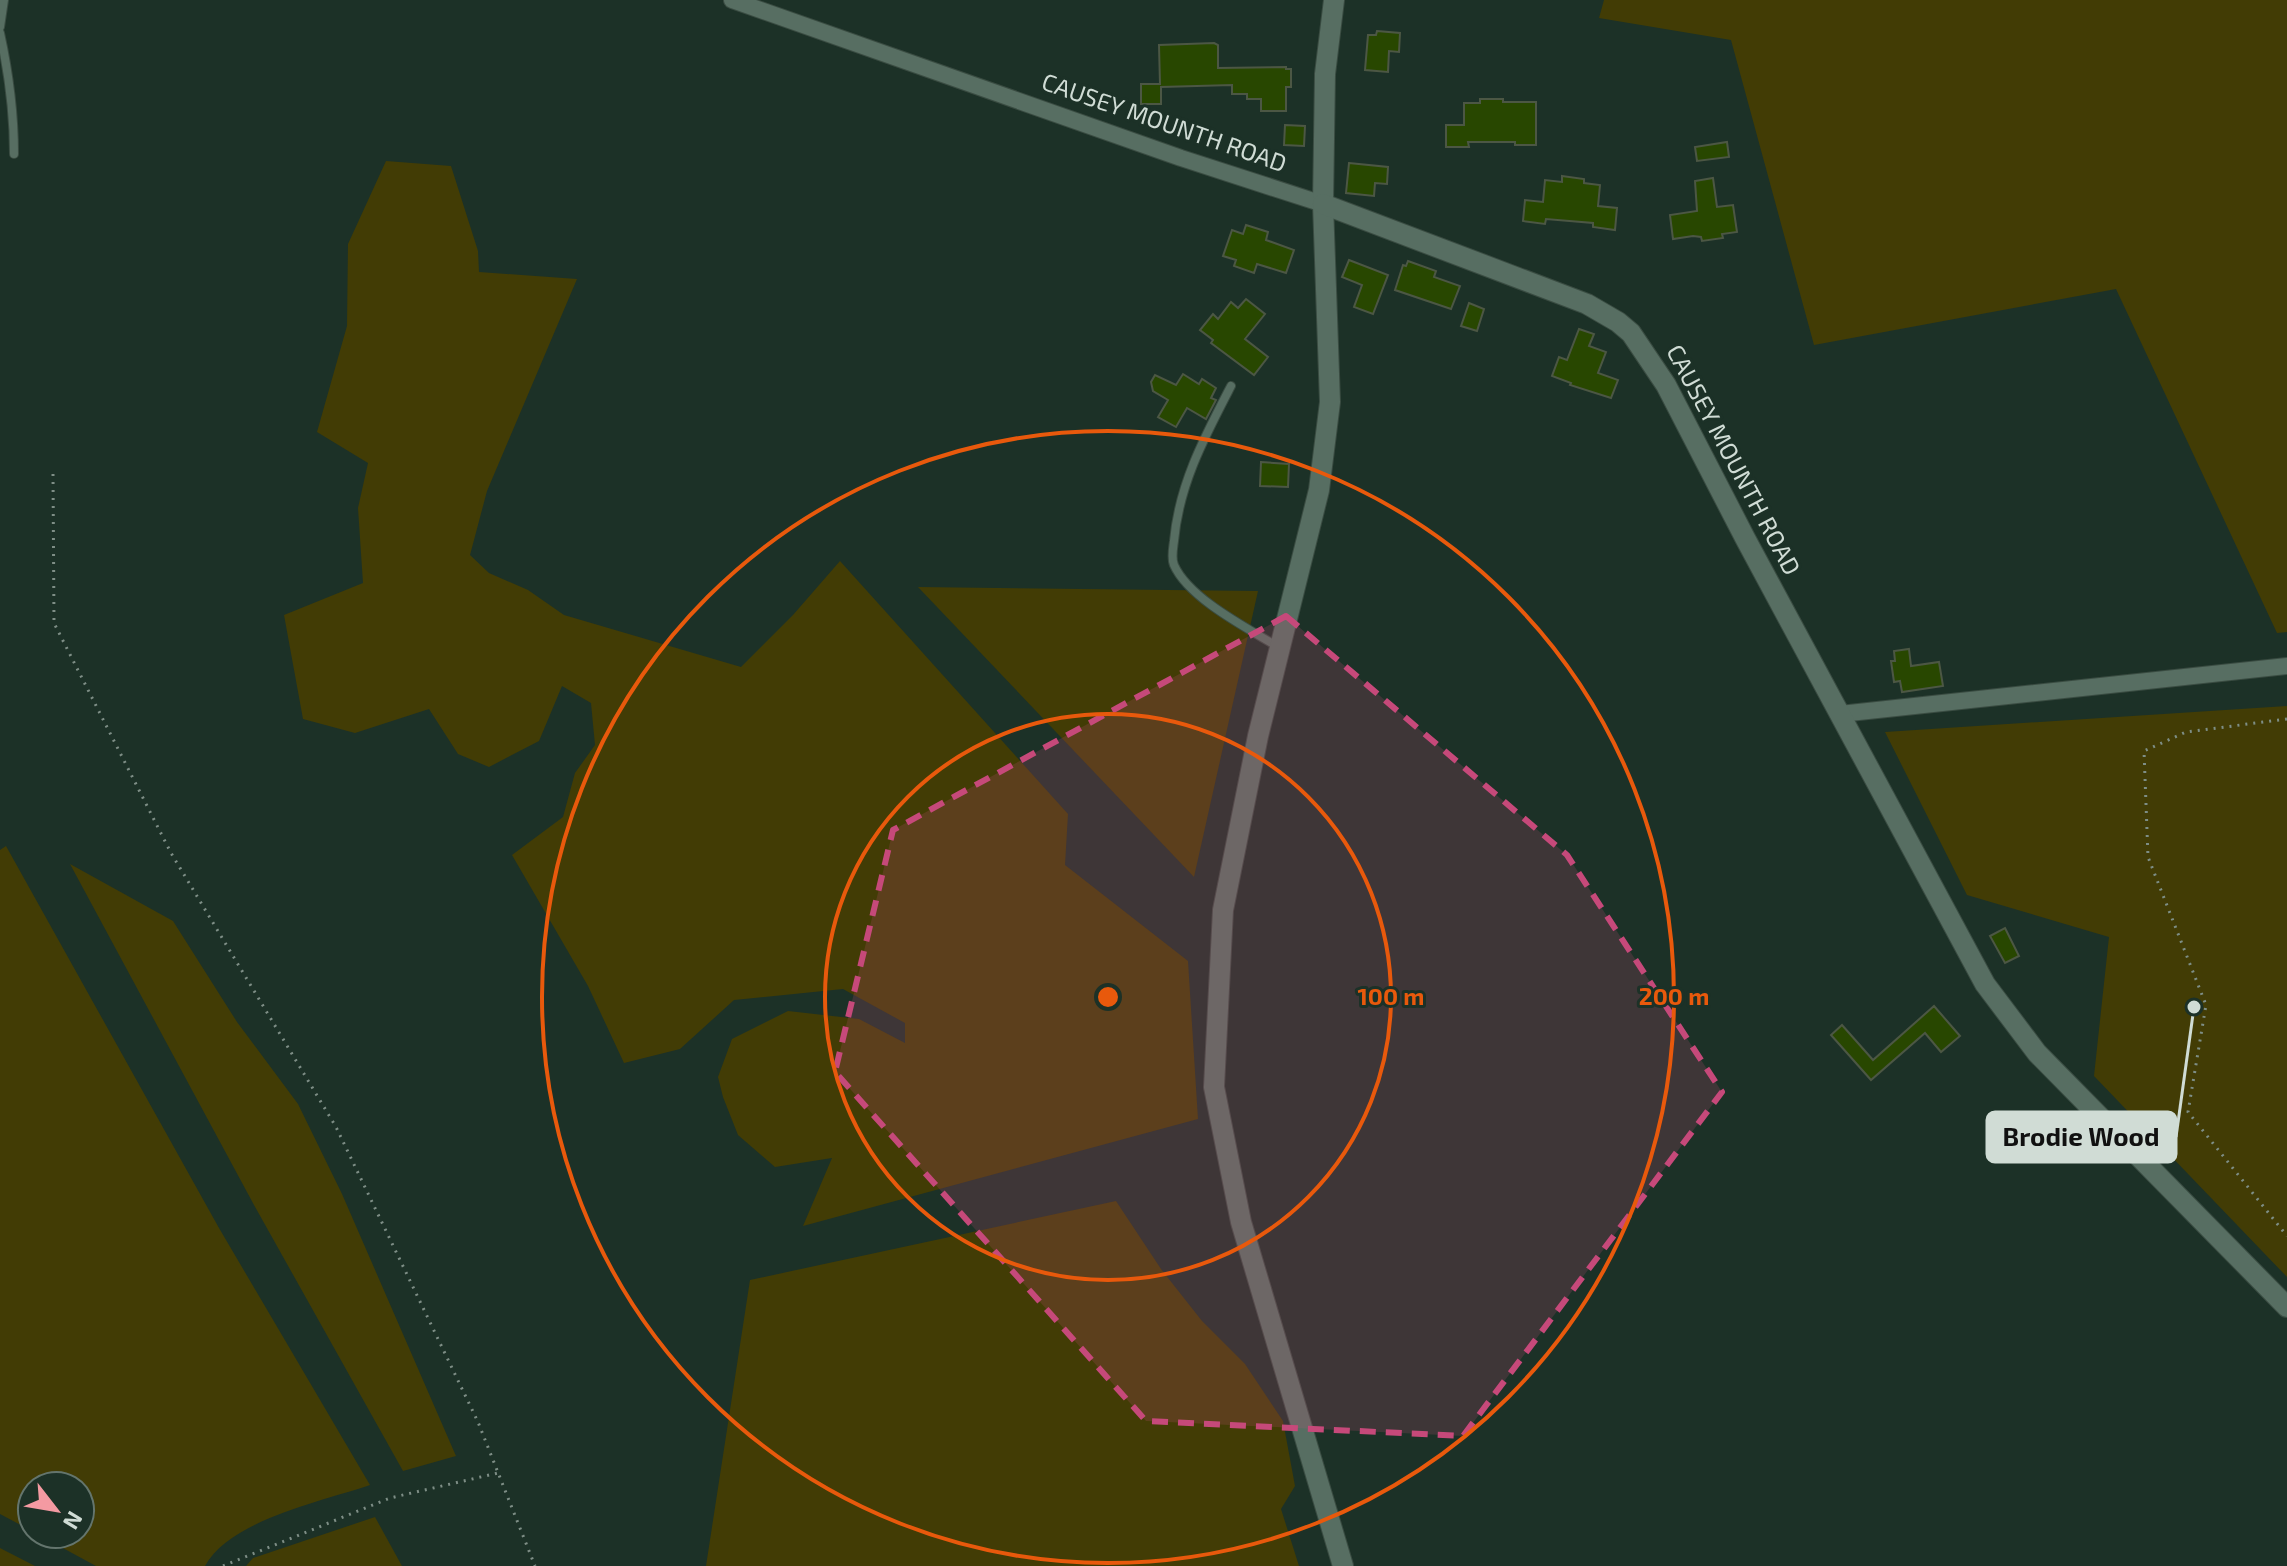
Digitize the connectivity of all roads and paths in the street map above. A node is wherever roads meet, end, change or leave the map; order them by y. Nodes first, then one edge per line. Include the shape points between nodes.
1 (4, 0) edge
2 (732, 0) edge
3 (1334, 0) edge
4 (0, 27) edge
5 (0, 33) edge
6 (14, 154) dead end
7 (1323, 204) junction
8 (1231, 386) dead end
9 (53, 474) dead end
10 (1280, 648) junction
11 (2287, 666) edge
12 (1840, 714) junction
13 (2287, 719) edge
14 (2287, 1236) edge
15 (2287, 1307) edge
16 (498, 1473) junction
17 (223, 1566) edge
18 (535, 1566) edge
19 (1343, 1566) edge

1 - 4 lane
2 - 7 street, CAUSEY MOUNTH ROAD
3 - 7 street via 1325,74
5 - 6 lane
7 - 10 street via 1330,402 1319,490
7 - 12 street, CAUSEY MOUNTH ROAD via 1587,304 1631,333 1666,385
8 - 10 lane via 1176,514 1172,562 1215,608
9 - 16 path via 54,623 171,853 336,1127
10 - 19 street via 1223,910 1214,1087 1241,1222
11 - 12 street
12 - 15 street, CAUSEY MOUNTH ROAD via 2002,1007 2047,1064
13 - 14 path via 2186,732 2144,751 2148,857 2206,1005 2188,1112
16 - 17 path via 390,1498
16 - 18 path

